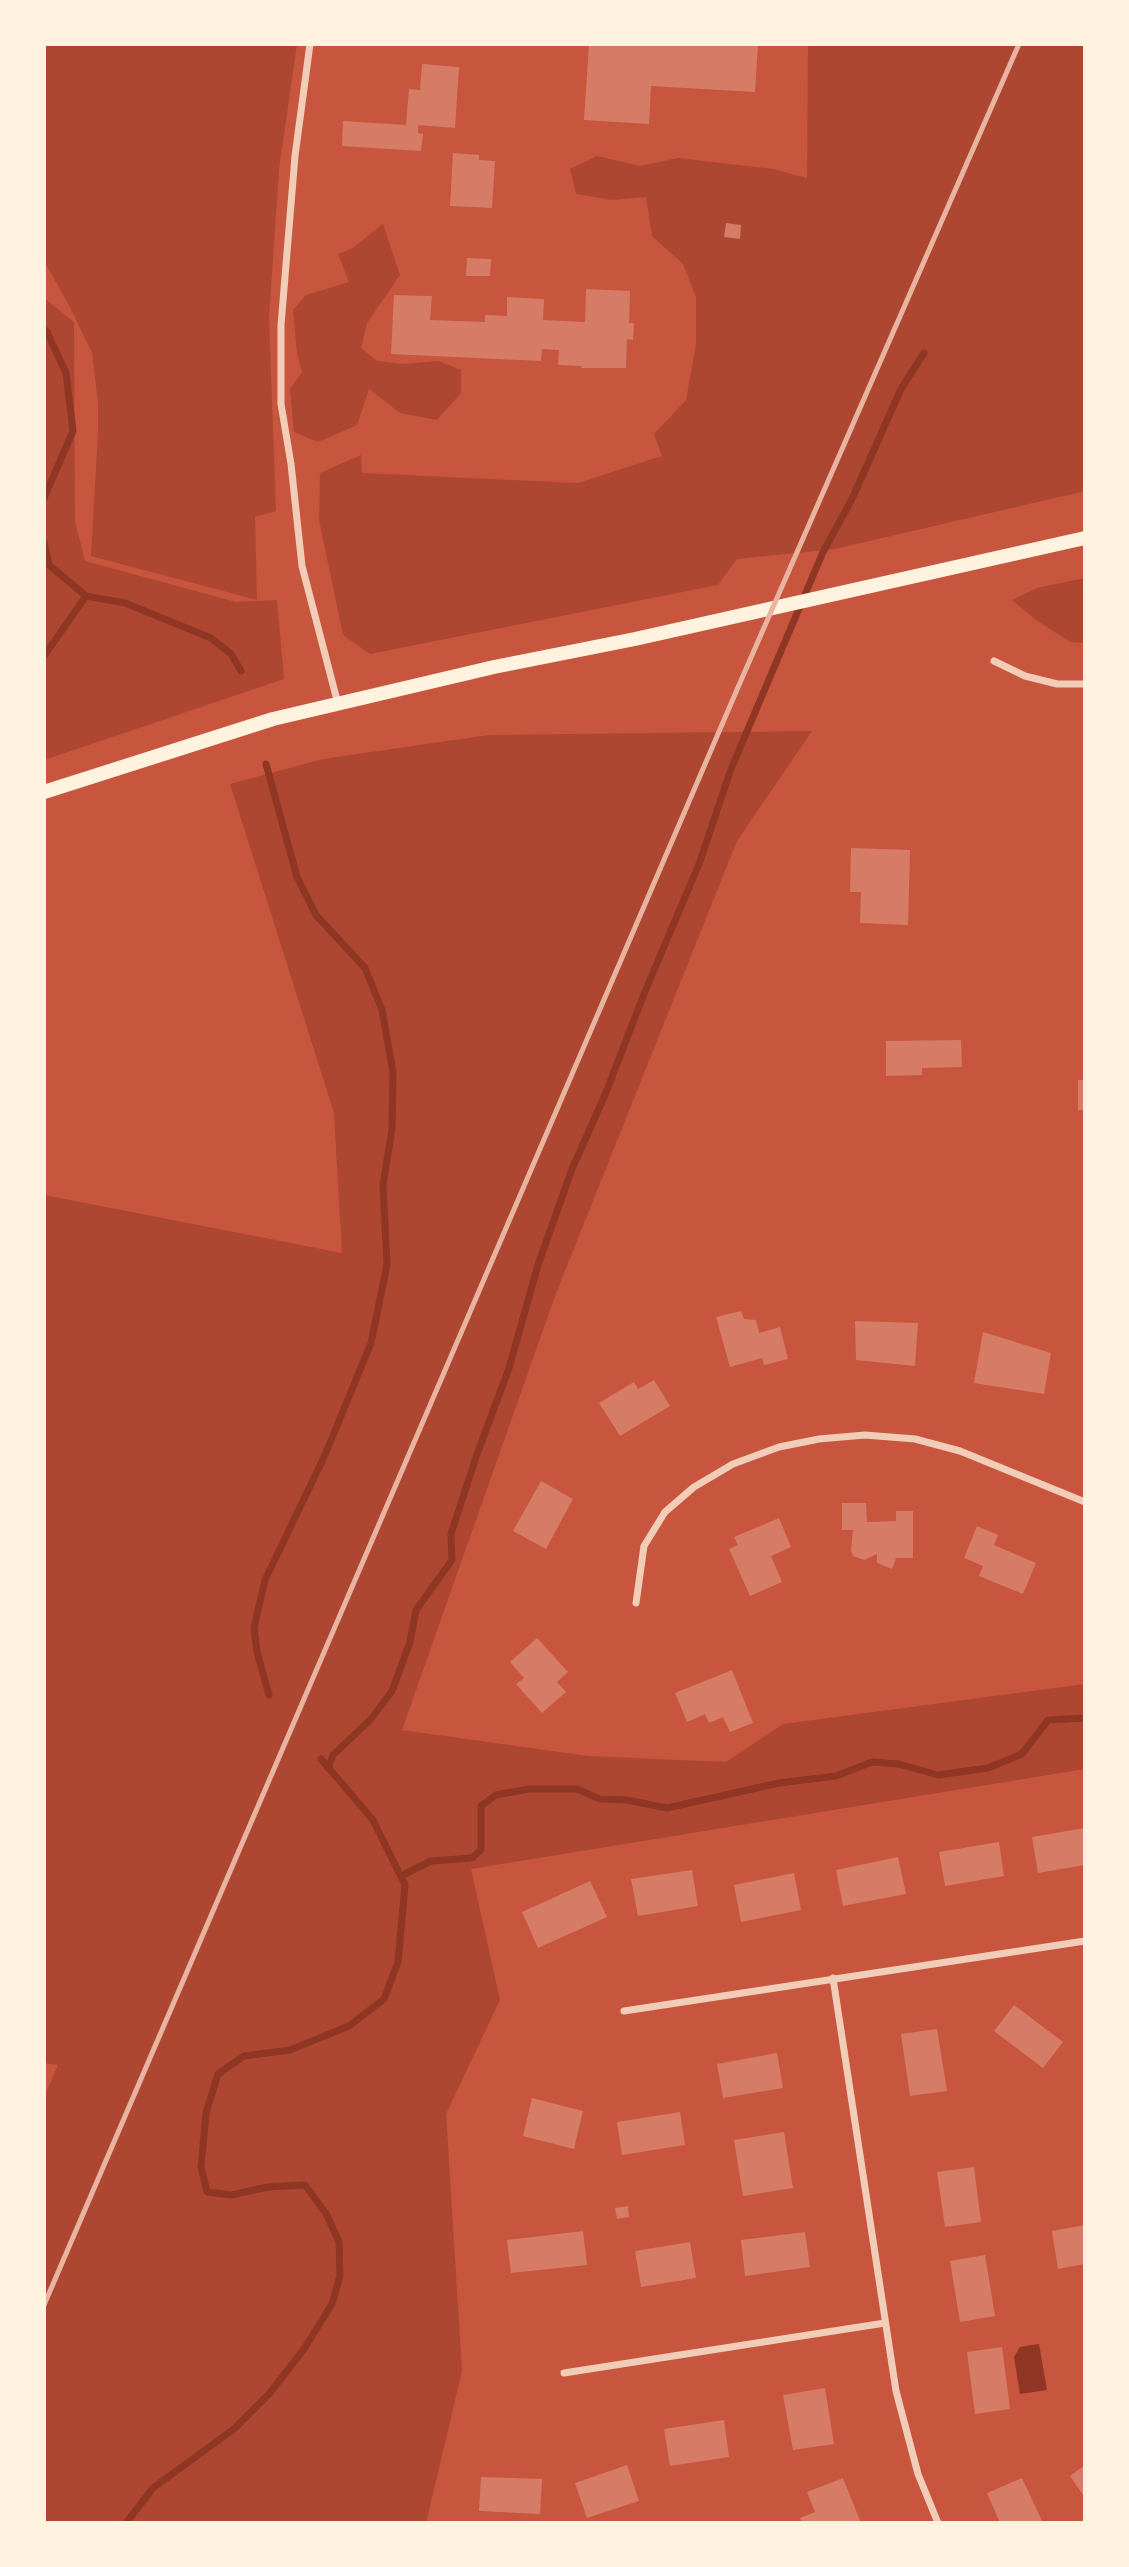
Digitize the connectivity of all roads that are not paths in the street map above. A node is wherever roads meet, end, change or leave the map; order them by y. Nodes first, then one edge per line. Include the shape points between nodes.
1 (310, 44) edge
2 (1085, 538) edge
3 (994, 661) dead end
4 (1085, 684) edge
5 (338, 704) junction
6 (44, 792) edge
7 (1085, 1502) edge
8 (636, 1603) dead end
9 (1085, 1941) edge
10 (833, 1978) junction
11 (624, 2011) dead end
12 (885, 2323) junction
13 (564, 2373) dead end
14 (938, 2523) edge

1 - 5 street via 282,314 281,404 302,566
2 - 5 main road
3 - 4 street via 1025,676 1057,684
5 - 6 main road via 212,737
7 - 8 street via 960,1451 915,1439 865,1436 779,1447 733,1464 694,1487 665,1512 644,1546
9 - 10 street
10 - 11 street
10 - 12 street
12 - 13 street
12 - 14 street via 907,2438

